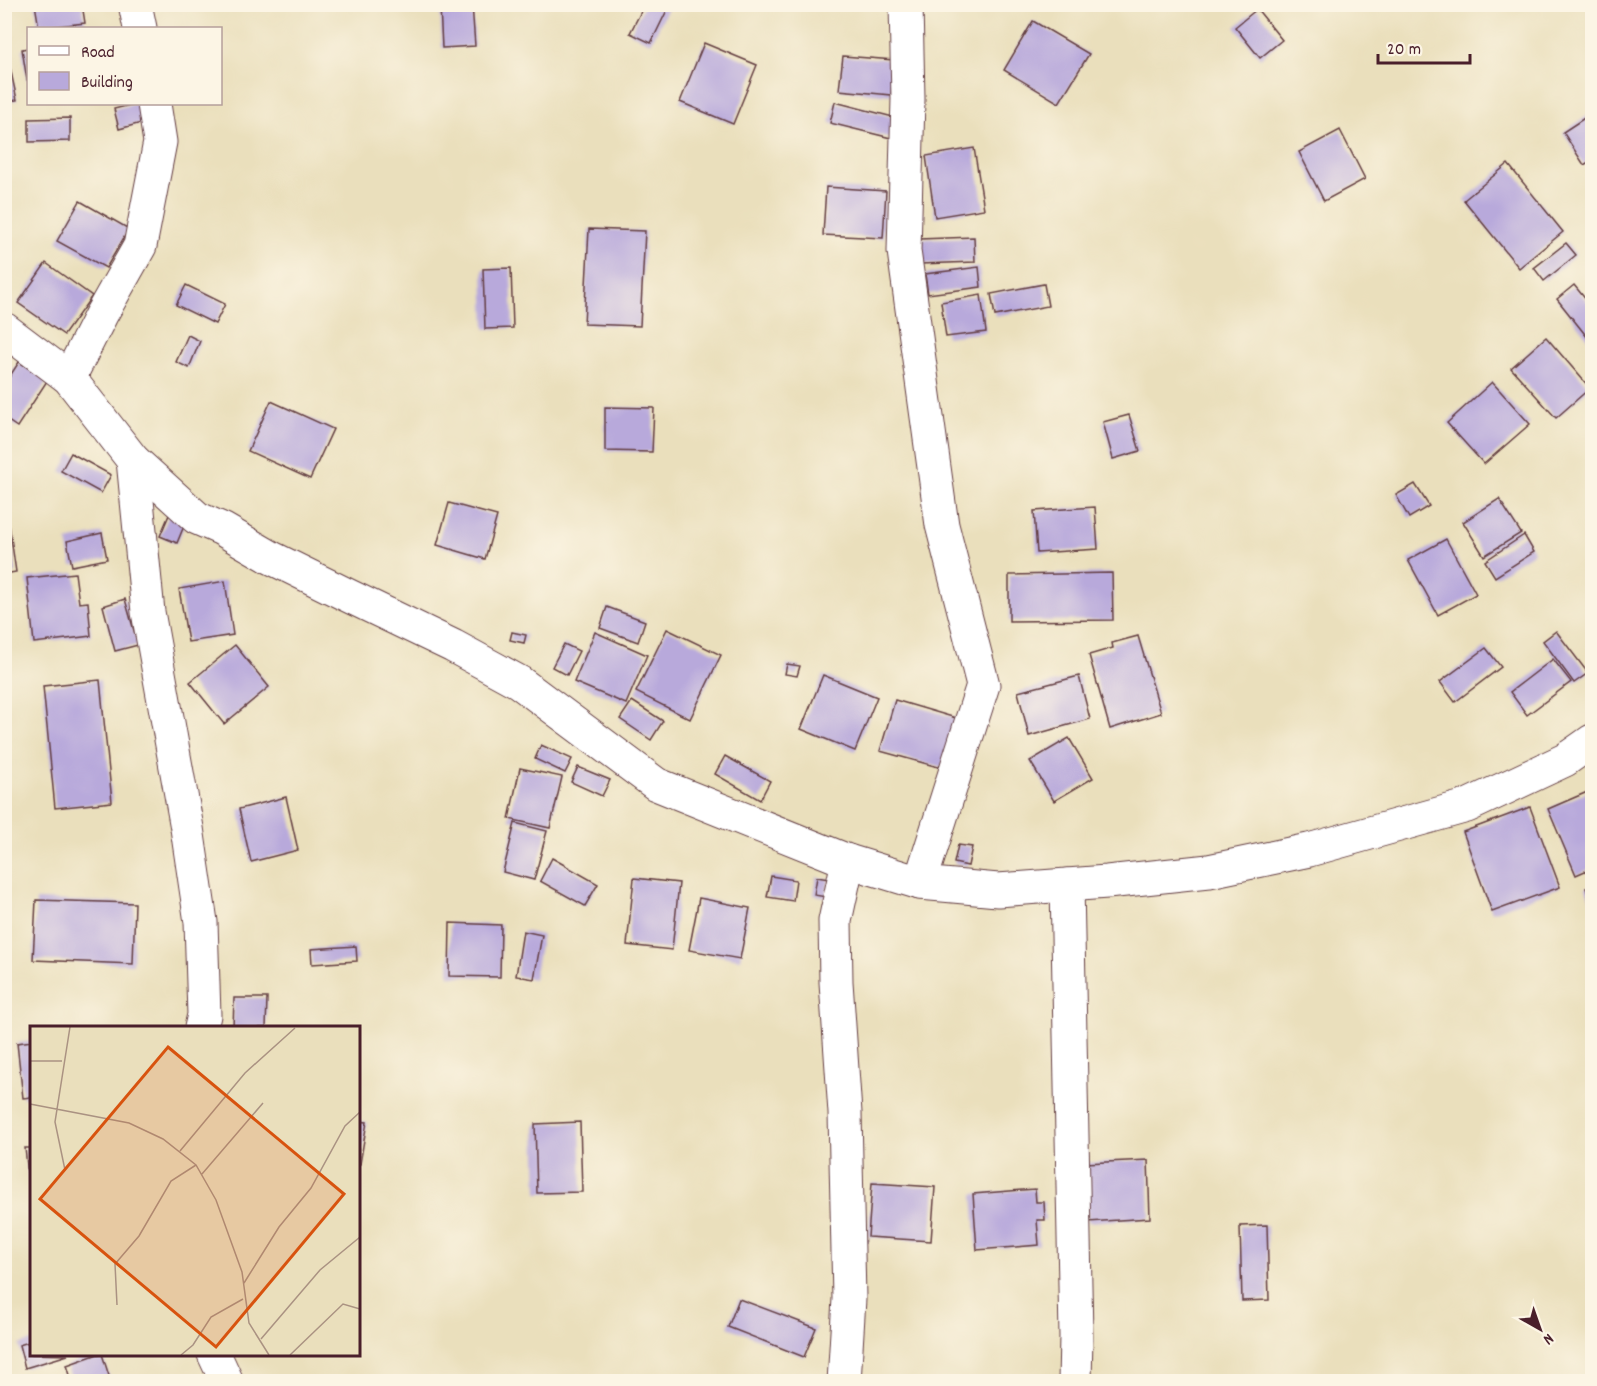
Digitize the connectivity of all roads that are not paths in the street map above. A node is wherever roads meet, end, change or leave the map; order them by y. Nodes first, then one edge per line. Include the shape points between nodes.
1 (135, 4) edge
2 (906, 4) edge
3 (140, 27) edge
4 (154, 105) edge
5 (4, 329) edge
6 (69, 378) junction
7 (133, 460) junction
8 (1593, 741) edge
9 (848, 861) junction
10 (920, 883) junction
11 (1067, 885) junction
12 (201, 1026) edge
13 (215, 1356) edge
14 (227, 1382) edge
15 (844, 1382) edge
16 (1075, 1382) edge

1 - 3 street
2 - 10 street via 904,251 942,525 983,685
4 - 6 street via 160,142 140,246
5 - 6 street
6 - 7 street
7 - 9 street via 197,518 519,682 656,784
7 - 12 street via 148,612 201,922
8 - 11 street via 1565,760 1467,806 1309,850 1209,872
9 - 10 street
9 - 15 street via 835,921 849,1299
10 - 11 street via 998,890
11 - 16 street
13 - 14 street

